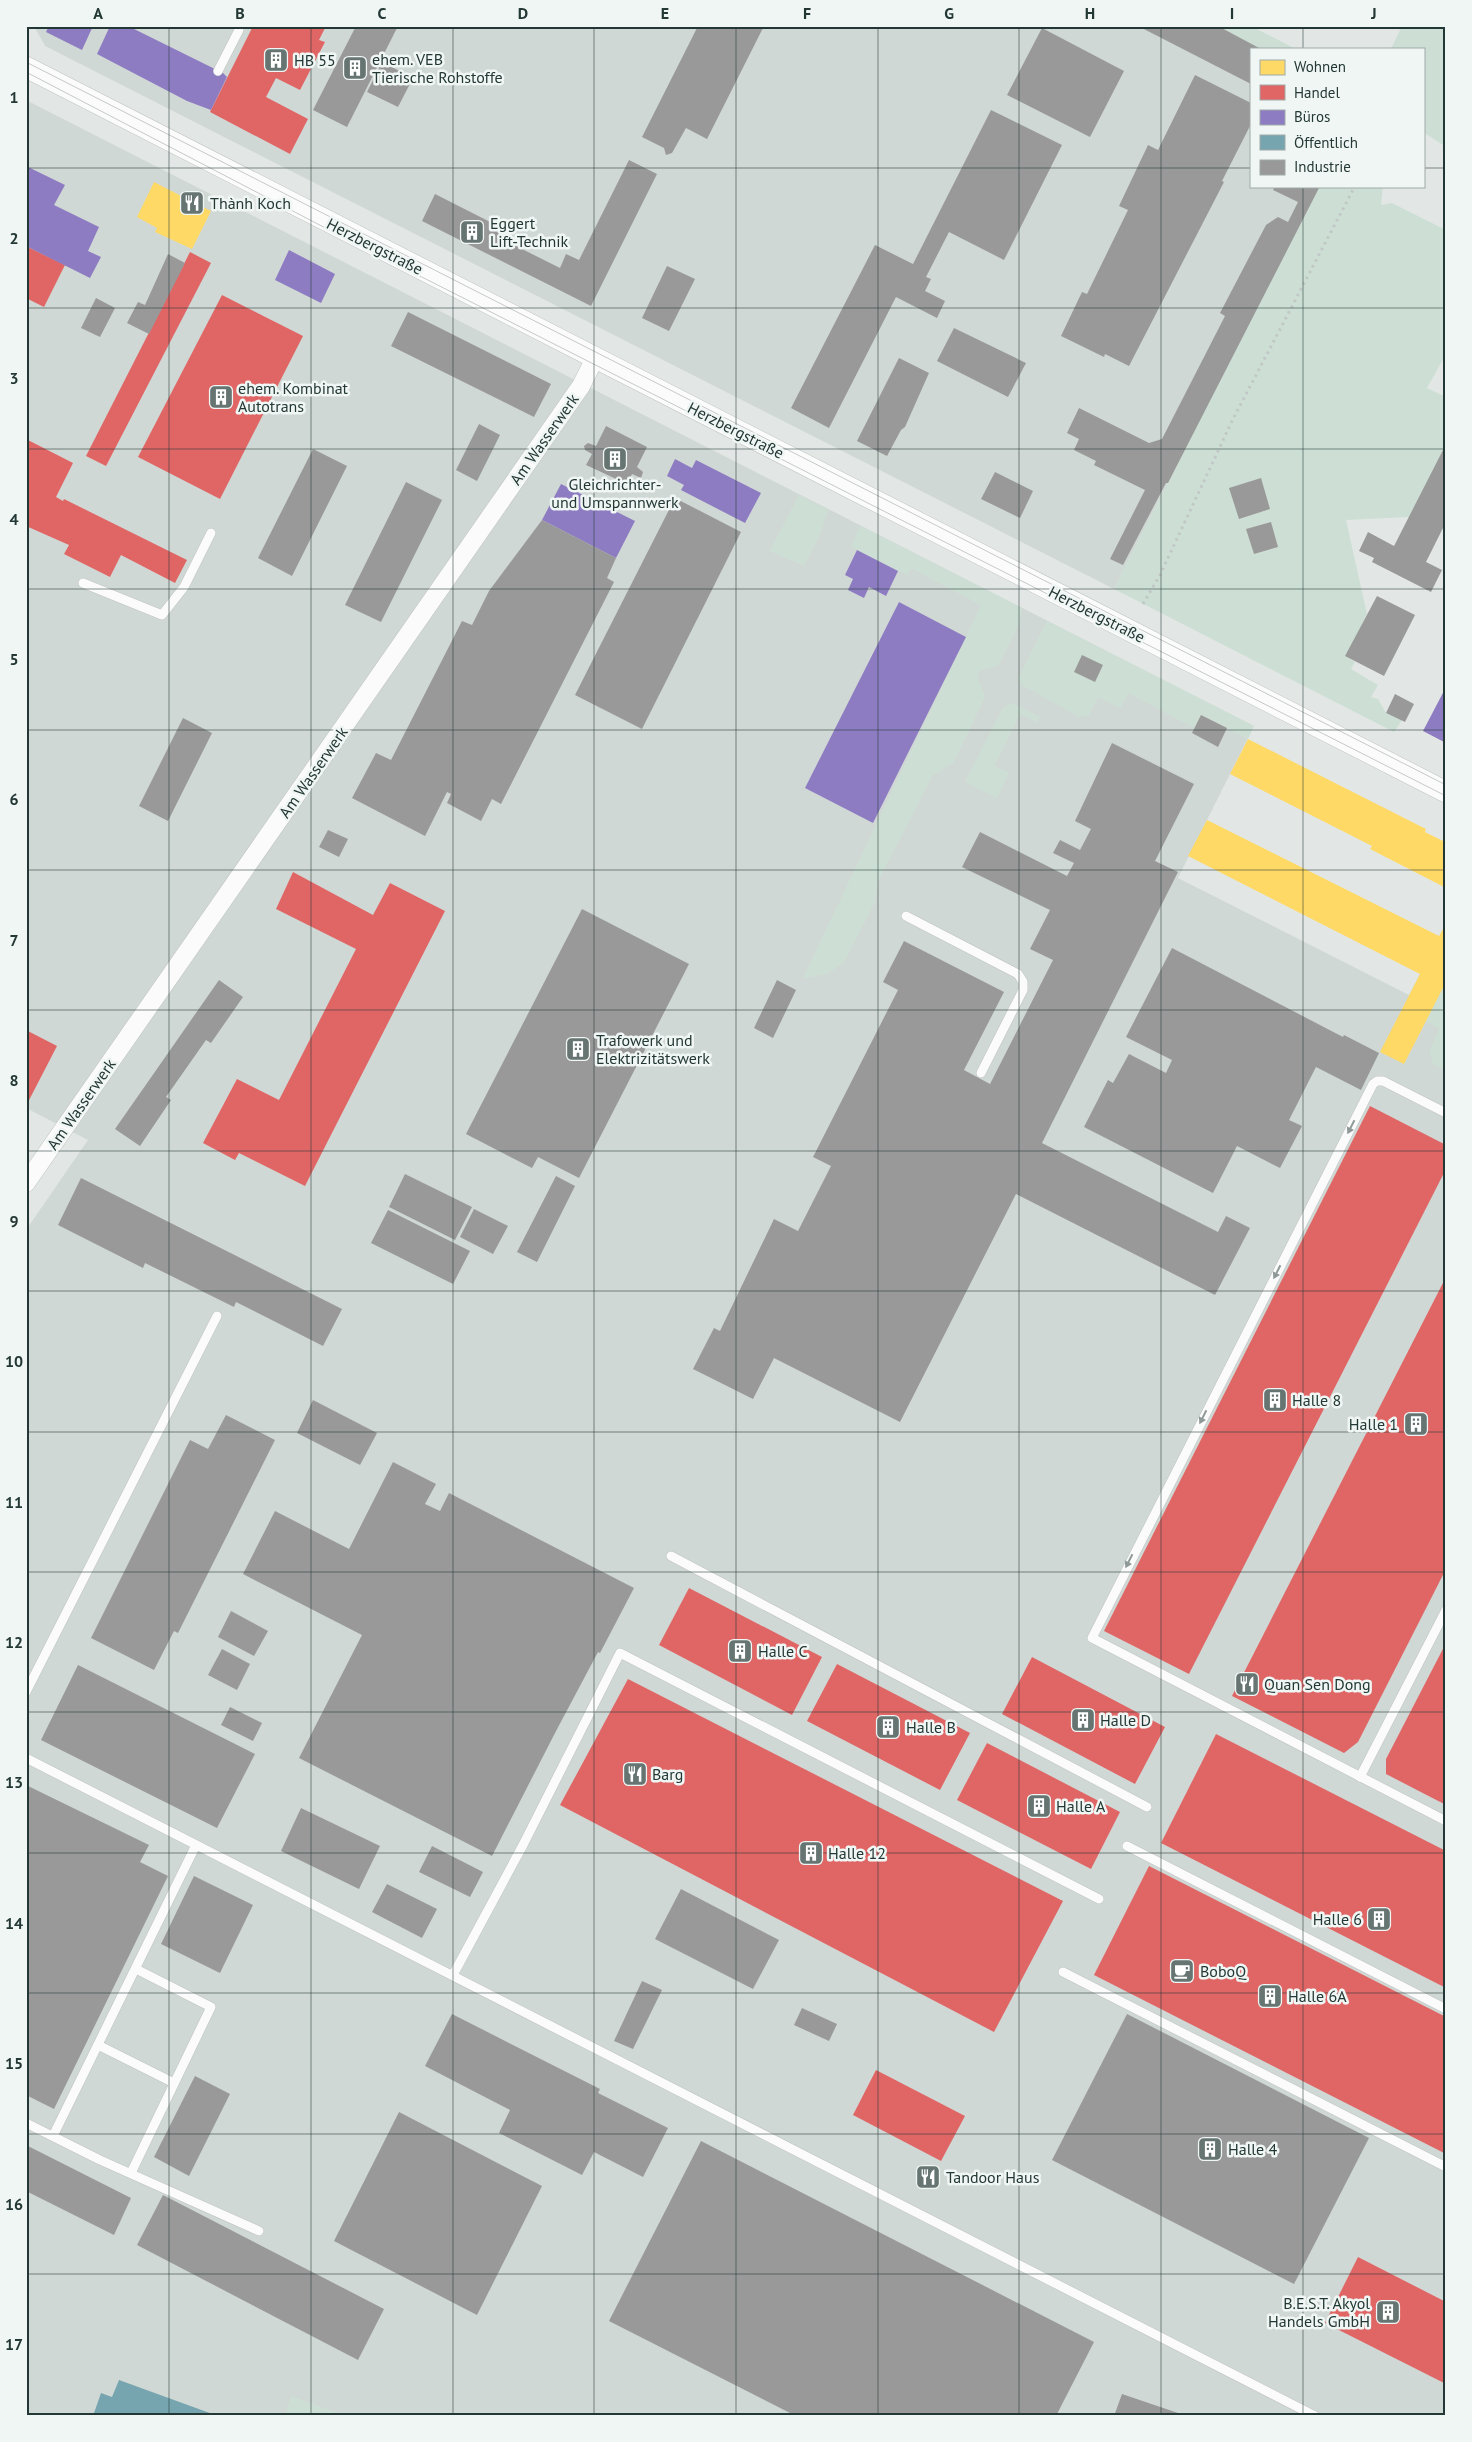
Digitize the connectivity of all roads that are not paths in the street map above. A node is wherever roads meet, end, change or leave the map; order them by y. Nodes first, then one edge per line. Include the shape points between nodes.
1 (239, 30) dead end
2 (26, 68) edge
3 (218, 71) dead end
4 (595, 358) junction
5 (211, 534) dead end
6 (83, 584) dead end
7 (1446, 792) edge
8 (906, 916) dead end
9 (981, 1073) dead end
10 (1446, 1113) edge
11 (26, 1183) edge
12 (217, 1316) dead end
13 (670, 1556) dead end
14 (1446, 1610) edge
15 (26, 1692) edge
16 (26, 1758) edge
17 (1360, 1777) junction
18 (1148, 1807) dead end
19 (1446, 1820) edge
20 (196, 1844) junction
21 (1127, 1846) dead end
22 (1099, 1899) dead end
23 (136, 1969) junction
24 (1063, 1972) dead end
25 (452, 1975) junction
26 (1446, 2009) edge
27 (98, 2045) junction
28 (174, 2083) junction
29 (26, 2123) edge
30 (53, 2136) junction
31 (1446, 2167) edge
32 (131, 2173) junction
33 (259, 2231) dead end
34 (1315, 2416) edge

1 - 3 lane
2 - 4 street, Herzbergstraße
4 - 7 street, Herzbergstraße
4 - 11 street, Am Wasserwerk via 570,402
5 - 6 lane via 184,587 162,615
8 - 9 lane via 1018,974 1023,982 1023,990
10 -> 17 lane via 1383,1081 1373,1084 1092,1638
12 - 15 lane
13 - 18 lane
14 - 17 lane
16 - 20 lane
17 - 19 lane
20 - 23 lane
20 - 25 lane
21 - 26 lane
22 - 25 lane via 620,1653 523,1845
23 - 27 lane
23 - 28 lane via 211,2007
24 - 31 lane
25 - 34 lane
27 - 28 lane
27 - 30 lane
28 - 32 lane
29 - 30 lane
30 - 32 lane
32 - 33 lane

